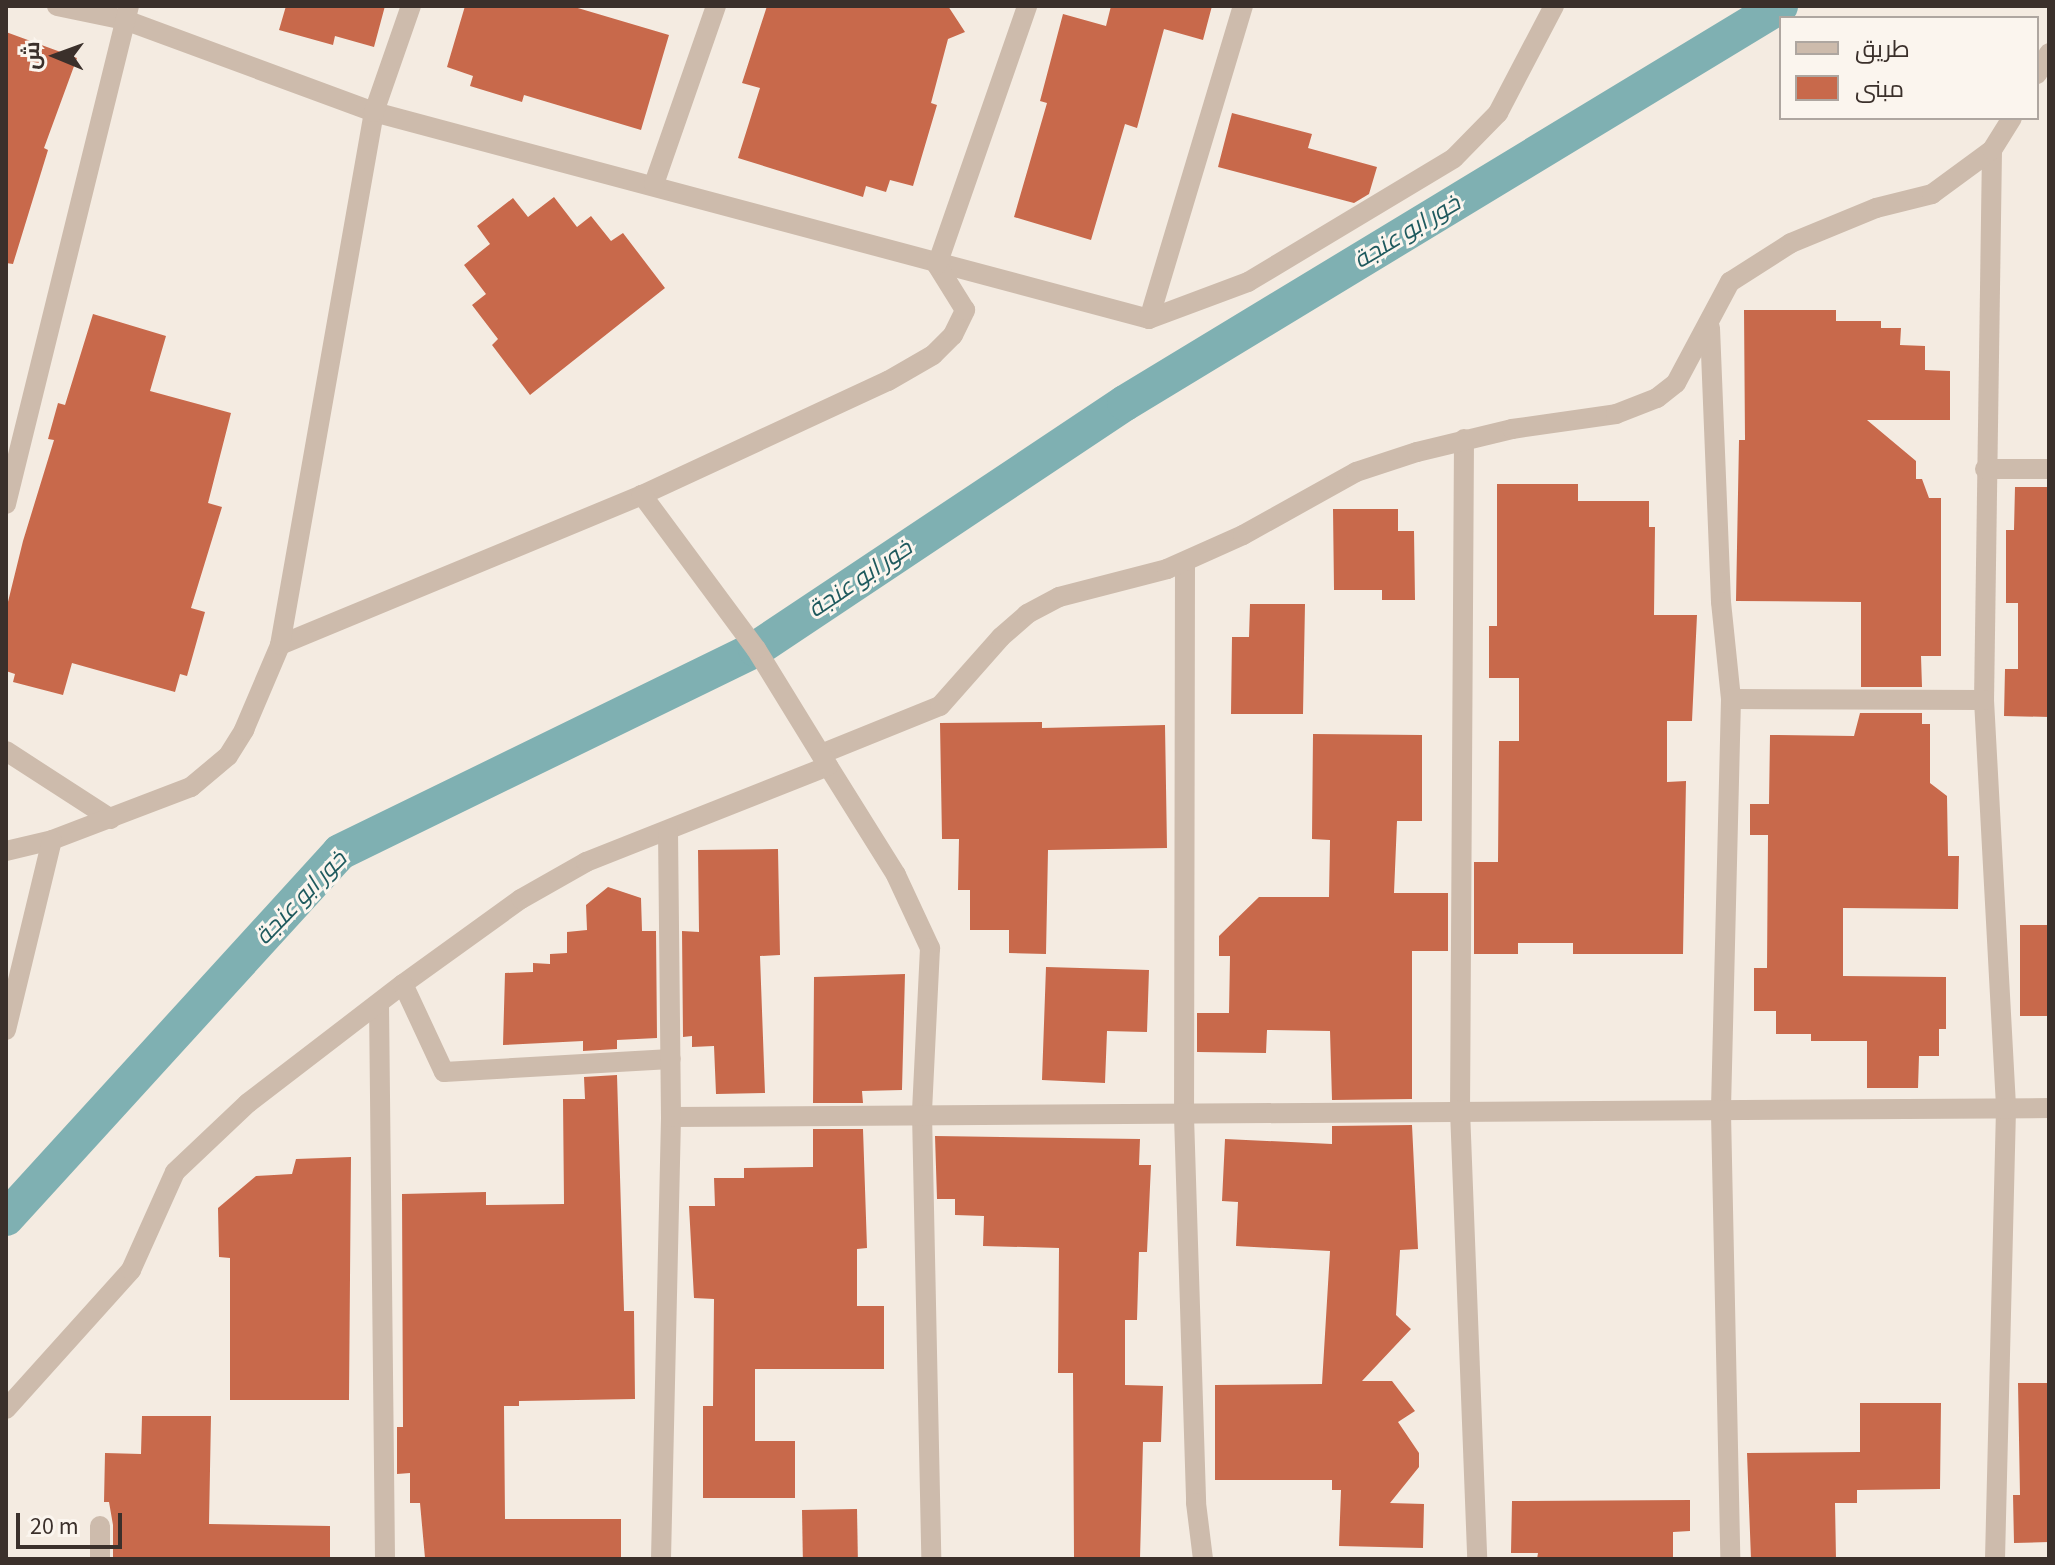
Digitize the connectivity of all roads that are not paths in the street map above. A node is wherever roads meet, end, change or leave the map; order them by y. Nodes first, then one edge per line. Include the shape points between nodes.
1 (57, 6) edge
2 (411, 6) edge
3 (716, 6) edge
4 (1027, 6) edge
5 (1243, 6) edge
6 (1554, 6) edge
7 (127, 13) edge
8 (2049, 53) edge
9 (2039, 70) edge
10 (374, 112) junction
11 (2011, 120) edge
12 (1992, 150) junction
13 (654, 184) junction
14 (937, 265) junction
15 (1149, 319) junction
16 (1710, 326) junction
17 (1464, 439) junction
18 (1985, 469) junction
19 (2049, 469) edge
20 (642, 495) junction
21 (6, 504) edge
22 (1185, 562) junction
23 (280, 645) junction
24 (1731, 699) junction
25 (1984, 700) junction
26 (6, 751) edge
27 (824, 760) junction
28 (111, 819) junction
29 (668, 832) junction
30 (52, 840) junction
31 (6, 851) edge
32 (403, 984) junction
33 (379, 1004) junction
34 (6, 1030) edge
35 (671, 1059) junction
36 (2049, 1108) edge
37 (2006, 1109) junction
38 (1460, 1110) junction
39 (922, 1113) junction
40 (1721, 1113) junction
41 (1184, 1116) junction
42 (671, 1117) junction
43 (6, 1409) edge
44 (100, 1526) dead end
45 (100, 1559) edge
46 (385, 1559) edge
47 (661, 1559) edge
48 (931, 1559) edge
49 (1203, 1559) edge
50 (1477, 1559) edge
51 (1730, 1559) edge
52 (1995, 1559) edge

1 - 7 street
2 - 10 street
3 - 13 street
4 - 14 street
5 - 15 street
6 - 15 street via 1498,113 1454,158 1248,282
7 - 10 street
7 - 21 street
8 - 9 street
10 - 13 street
10 - 23 street
11 - 12 street
12 - 16 street via 1932,194 1876,208 1779,251 1730,282
12 - 18 street
13 - 14 street
14 - 15 street
14 - 20 street via 965,310 953,335 933,355
16 - 17 street via 1676,383 1657,398 1616,414
16 - 24 street via 1721,602
17 - 22 street via 1356,472
17 - 38 street
18 - 19 street
18 - 25 street
20 - 23 street
20 - 27 street via 756,649
22 - 27 street via 1059,597 1027,614 940,706
22 - 41 street
23 - 28 street via 244,730 212,773 191,787
24 - 25 street
24 - 40 street
25 - 37 street
26 - 28 street
27 - 29 street
27 - 39 street via 896,875 930,948
28 - 30 street
29 - 32 street via 586,862 552,881
29 - 35 street
30 - 31 street
30 - 34 street
32 - 33 street
32 - 35 street via 444,1072
33 - 43 street via 248,1103 175,1172 131,1270
33 - 46 street
35 - 42 street
36 - 37 street
37 - 40 street
37 - 52 street
38 - 40 street
38 - 41 street
38 - 50 street
39 - 41 street
39 - 42 street
39 - 48 street
40 - 51 street
41 - 49 street
42 - 47 street
44 - 45 street

